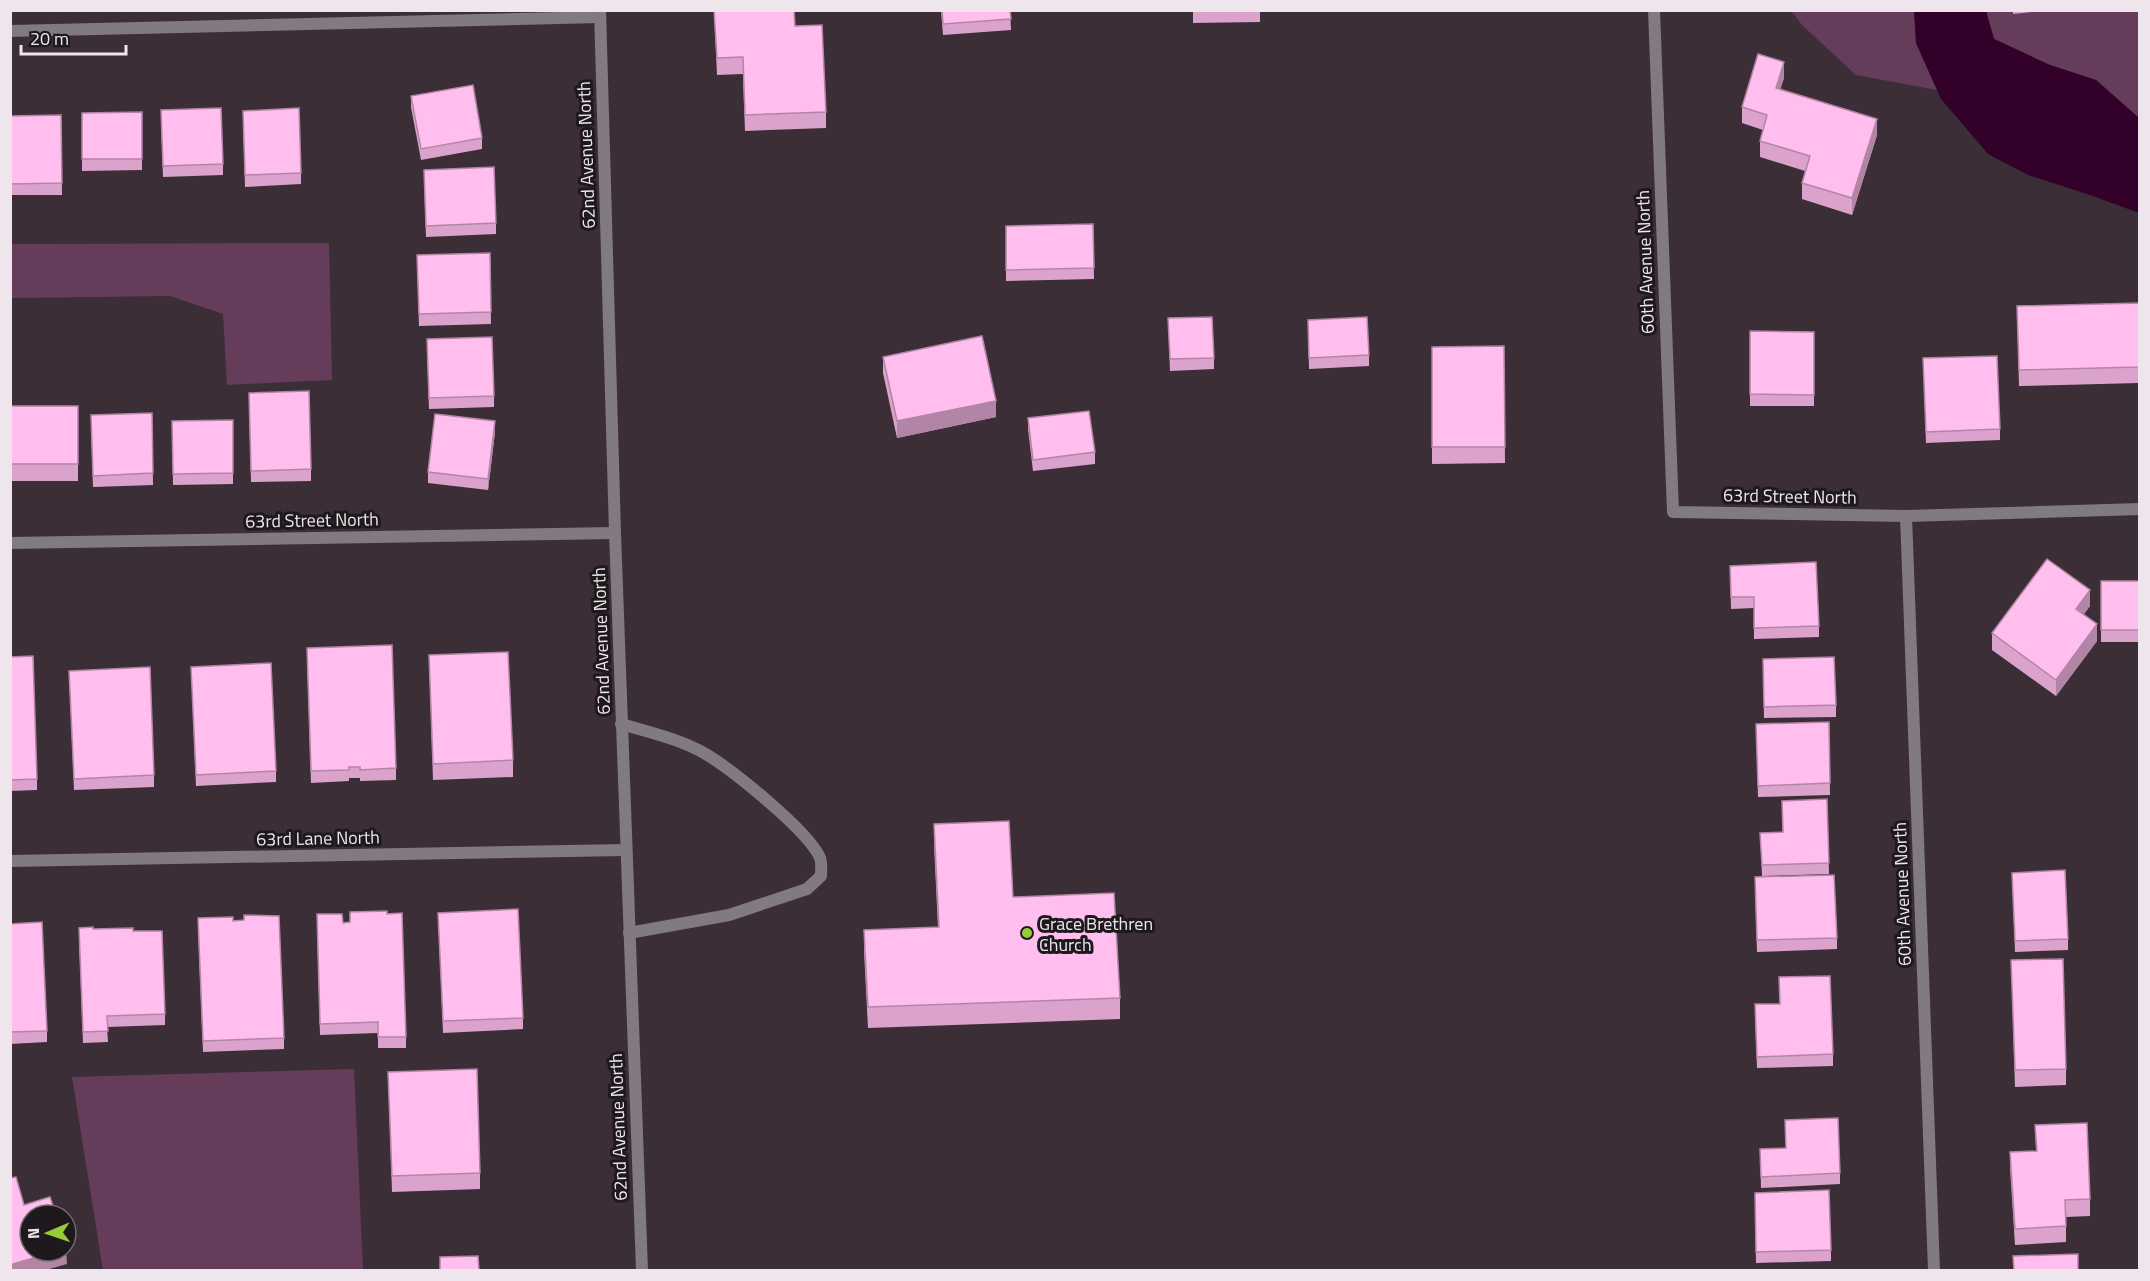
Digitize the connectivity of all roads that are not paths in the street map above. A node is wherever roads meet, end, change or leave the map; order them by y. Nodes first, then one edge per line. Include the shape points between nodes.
1 (1654, 10) edge
2 (600, 14) edge
3 (10, 31) edge
4 (2139, 509) edge
5 (1673, 512) joint
6 (1906, 516) junction
7 (615, 533) junction
8 (10, 543) edge
9 (621, 724) junction
10 (626, 850) junction
11 (10, 861) edge
12 (629, 933) junction
13 (642, 1270) edge
14 (1934, 1270) edge

1 - 5 street, 60th Avenue North
2 - 3 street
2 - 7 street, 62nd Avenue North
4 - 6 street, 63rd Street North
5 - 6 street, 63rd Street North
6 - 14 street, 60th Avenue North
7 - 8 street, 63rd Street North
7 - 9 street, 62nd Avenue North
9 - 10 street, 62nd Avenue North
9 - 12 street via 663,735 704,753 751,788 801,832 820,858 821,876 807,889 729,915
10 - 11 street, 63rd Lane North
10 - 12 street, 62nd Avenue North
12 - 13 street, 62nd Avenue North

